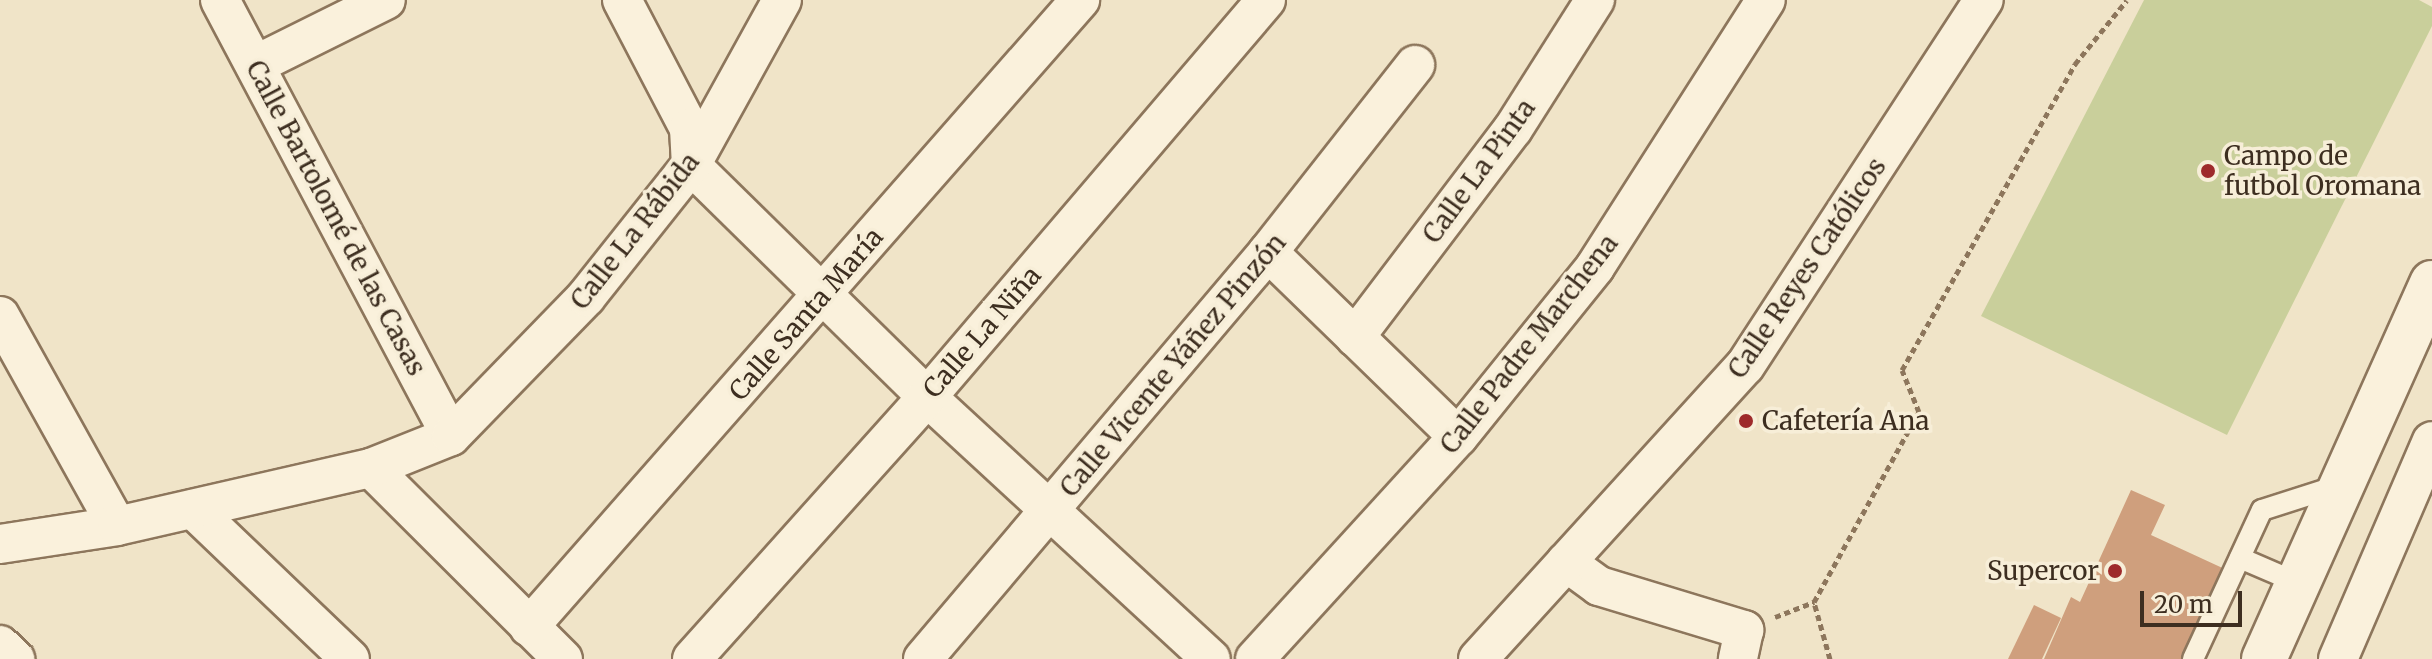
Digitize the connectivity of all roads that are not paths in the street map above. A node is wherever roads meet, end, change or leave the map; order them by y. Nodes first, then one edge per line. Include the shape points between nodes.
1 (220, 0) edge
2 (386, 0) edge
3 (622, 0) edge
4 (782, 0) edge
5 (1080, 0) edge
6 (1266, 0) edge
7 (1595, 0) edge
8 (1766, 0) edge
9 (1978, 2) edge
10 (255, 65) junction
11 (1415, 65) dead end
12 (691, 165) junction
13 (1268, 252) junction
14 (2432, 283) edge
15 (825, 294) junction
16 (0, 316) edge
17 (1355, 337) junction
18 (927, 397) junction
19 (451, 436) junction
20 (1458, 437) junction
21 (2432, 441) edge
22 (371, 468) junction
23 (2343, 484) junction
24 (193, 509) junction
25 (1052, 510) junction
26 (117, 526) junction
27 (0, 544) edge
28 (2240, 558) junction
29 (1566, 562) junction
30 (2298, 583) junction
31 (529, 627) junction
32 (1741, 644) edge
33 (0, 645) edge
34 (15, 659) edge
35 (350, 659) edge
36 (563, 659) edge
37 (692, 659) edge
38 (923, 659) edge
39 (1211, 659) edge
40 (1255, 659) edge
41 (1478, 659) edge
42 (2193, 659) edge
43 (2264, 659) edge
44 (2338, 659) edge

1 - 10 street, Calle Bartolomé de las Casas
2 - 10 street
3 - 12 street via 689,128
4 - 12 street, Calle La Rábida
5 - 15 street, Calle Santa María
6 - 18 street, Calle La Niña
7 - 17 street, Calle La Pinta via 1513,129
8 - 20 street, Calle Padre Marchena via 1595,267
9 - 29 street, Calle Reyes Católicos via 1745,366
10 - 19 street, Calle Bartolomé de las Casas
11 - 13 street, Calle Vicente Yáñez Pinzón
12 - 15 street
12 - 19 street, Calle La Rábida via 586,297
13 - 17 street
13 - 25 street, Calle Vicente Yáñez Pinzón
14 - 23 street
15 - 18 street
15 - 31 street, Calle Santa María
16 - 26 street
17 - 20 street
18 - 25 street
18 - 37 street, Calle La Niña
19 - 22 street
20 - 40 street, Calle Padre Marchena
21 - 44 street
22 - 24 street
22 - 31 street
23 - 28 lane via 2262,510
23 - 30 street
24 - 26 street
24 - 35 street
25 - 38 street, Calle Vicente Yáñez Pinzón
25 - 39 street
26 - 27 street
28 - 30 lane
28 - 42 lane
29 - 32 street via 1599,586
29 - 41 street, Calle Reyes Católicos
30 - 43 street
31 - 36 street
33 - 34 street

